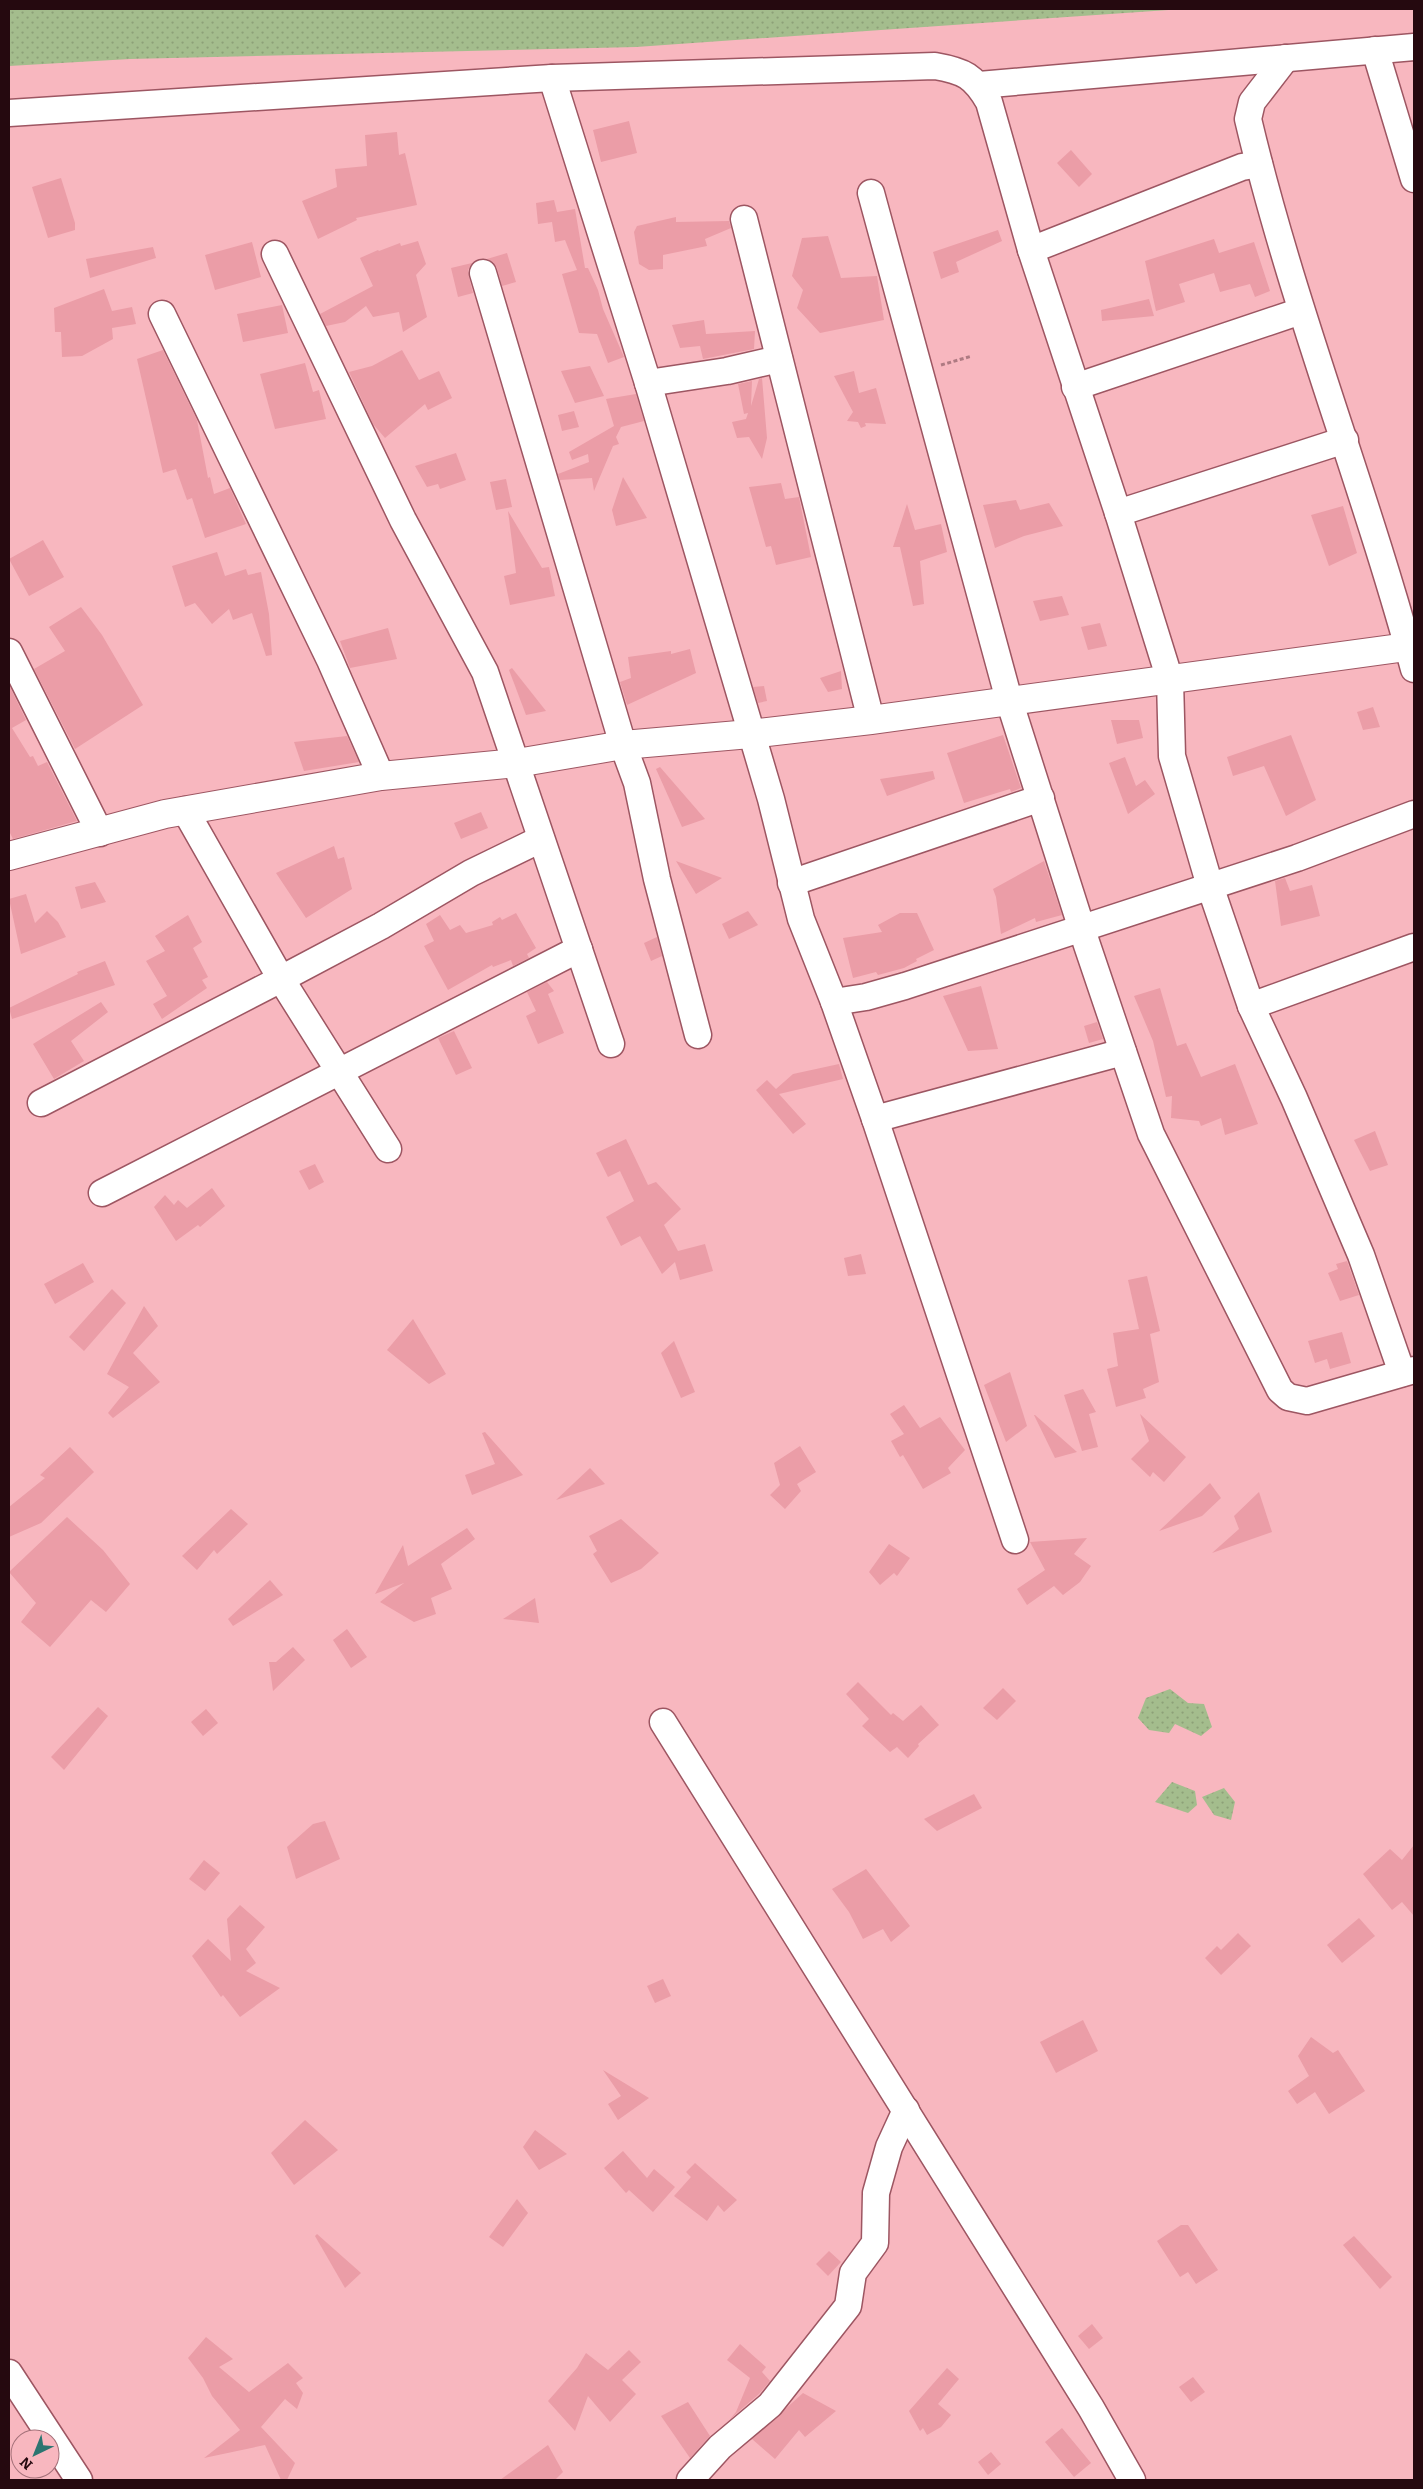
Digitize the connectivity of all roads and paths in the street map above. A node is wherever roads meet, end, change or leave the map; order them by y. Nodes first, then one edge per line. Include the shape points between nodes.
1 (1414, 47) edge
2 (1375, 50) junction
3 (1286, 58) junction
4 (552, 78) junction
5 (979, 85) junction
6 (9, 113) edge
7 (1258, 164) junction
8 (1414, 179) edge
9 (871, 193) dead end
10 (744, 219) dead end
11 (1031, 250) junction
12 (275, 254) dead end
13 (482, 274) dead end
14 (1301, 311) junction
15 (162, 314) dead end
16 (972, 356) dead end
17 (779, 359) junction
18 (919, 372) junction
19 (648, 383) junction
20 (1075, 387) junction
21 (1345, 440) junction
22 (1118, 513) junction
23 (9, 652) edge
24 (1412, 654) edge
25 (1170, 680) junction
26 (1009, 700) junction
27 (871, 720) junction
28 (750, 734) junction
29 (623, 745) junction
30 (517, 763) junction
31 (381, 776) junction
32 (1041, 798) junction
33 (185, 810) junction
34 (1414, 814) edge
35 (100, 833) junction
36 (541, 839) junction
37 (9, 856) edge
38 (792, 884) junction
39 (1210, 886) junction
40 (1082, 928) junction
41 (1414, 946) edge
42 (579, 950) junction
43 (281, 979) junction
44 (834, 1002) junction
45 (1251, 1006) junction
46 (698, 1035) dead end
47 (611, 1044) dead end
48 (1123, 1052) junction
49 (340, 1072) junction
50 (41, 1103) dead end
51 (876, 1118) junction
52 (388, 1149) dead end
53 (102, 1193) dead end
54 (1408, 1371) edge
55 (1015, 1540) dead end
56 (663, 1722) dead end
57 (906, 2110) junction
58 (9, 2373) edge
59 (78, 2480) edge
60 (690, 2480) edge
61 (1132, 2480) edge

1 - 2 street
2 - 3 street
2 - 8 street
3 - 5 street
3 - 7 street via 1252,102 1248,119
4 - 5 street via 935,66 960,70
4 - 6 street
4 - 19 street
5 - 11 street via 988,102
7 - 11 street
7 - 14 street
9 - 18 street
10 - 17 street
11 - 20 street
12 - 30 street via 403,520 485,672
13 - 29 street
14 - 20 street
14 - 21 street
15 - 31 street via 330,660
16 - 18 path
17 - 19 street
17 - 27 street
18 - 26 street
19 - 28 street
20 - 22 street
21 - 22 street
21 - 24 street
22 - 25 street
23 - 35 street
24 - 25 street
25 - 26 street
25 - 39 street via 1172,756
26 - 27 street
26 - 32 street
27 - 28 street
28 - 29 street
28 - 38 street via 771,799
29 - 30 street
29 - 46 street via 637,783 657,879
30 - 31 street
30 - 36 street
31 - 33 street
32 - 38 street
32 - 40 street
33 - 35 street
33 - 43 street
34 - 39 street via 1297,858
35 - 37 street
36 - 42 street
36 - 43 street via 471,873
38 - 44 street via 801,919
39 - 40 street
39 - 45 street
40 - 44 street via 905,986
40 - 48 street
41 - 45 street
42 - 47 street
42 - 49 street
43 - 49 street
43 - 50 street
44 - 51 street
45 - 54 street via 1361,1255
48 - 51 street
48 - 54 street via 1151,1134 1280,1390 1288,1397 1307,1400
49 - 52 street
49 - 53 street
51 - 55 street
56 - 57 street
57 - 60 street via 889,2147 876,2193 874,2243 853,2273 848,2306 770,2405 720,2447
57 - 61 street via 1091,2408
58 - 59 street

